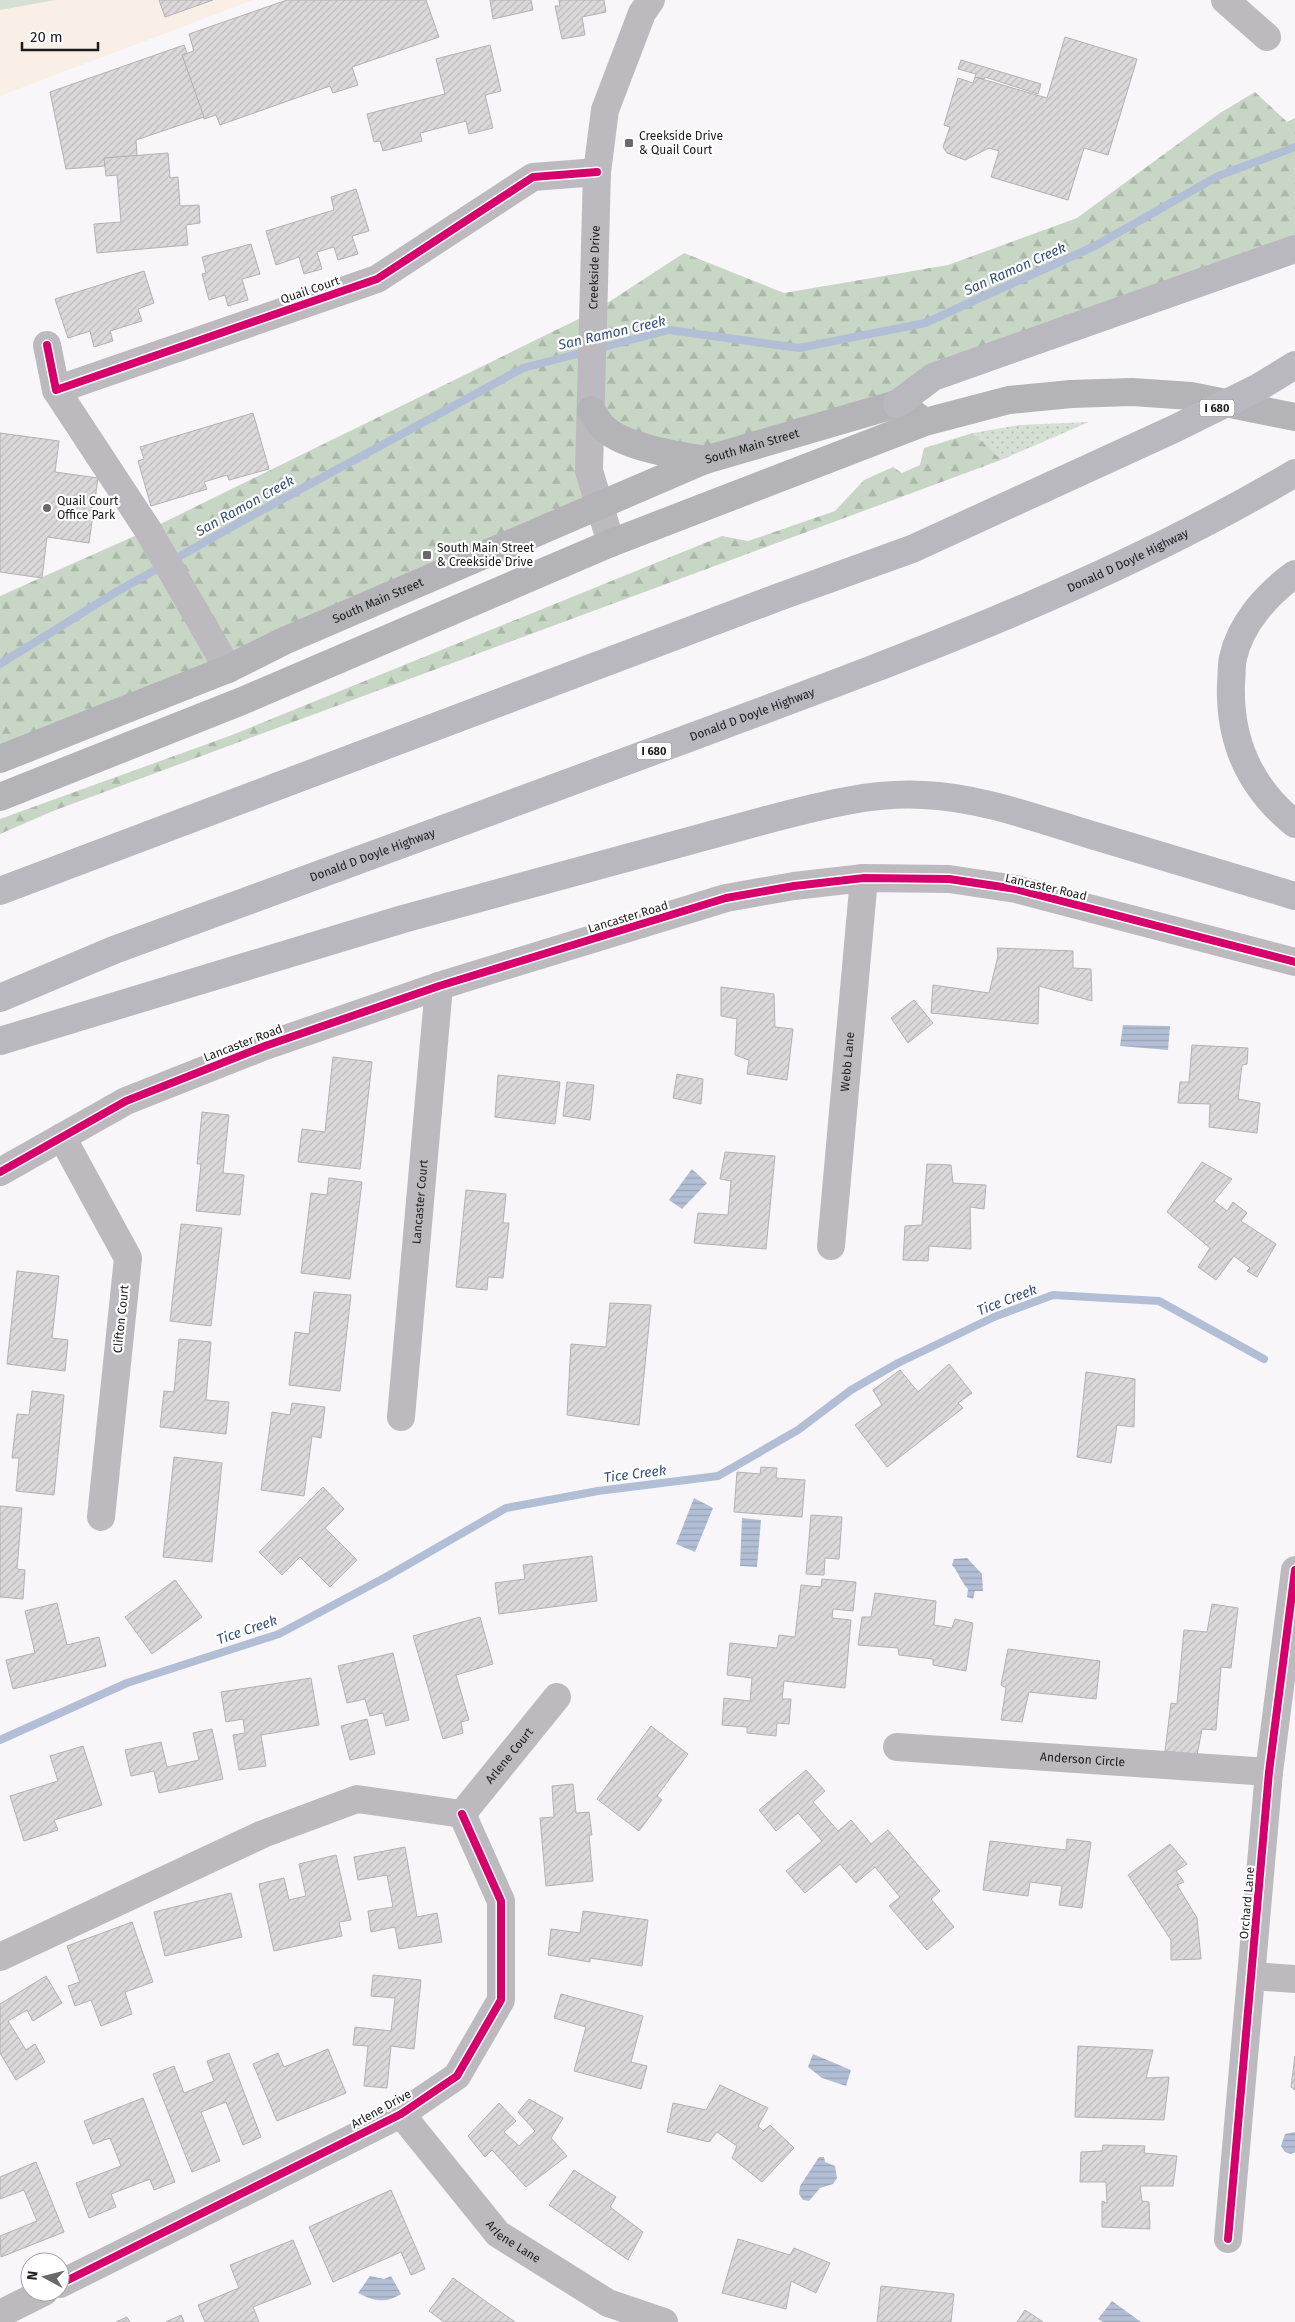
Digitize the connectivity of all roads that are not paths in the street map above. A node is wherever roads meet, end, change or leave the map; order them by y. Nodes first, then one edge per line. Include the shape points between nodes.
1 (651, 0) edge
2 (1225, 0) edge
3 (1267, 37) dead end
4 (597, 172) junction
5 (1295, 248) edge
6 (48, 345) dead end
7 (1295, 365) edge
8 (56, 390) junction
9 (591, 404) junction
10 (897, 404) junction
11 (1295, 417) edge
12 (925, 422) junction
13 (705, 460) junction
14 (1295, 473) edge
15 (599, 505) junction
16 (611, 543) junction
17 (1295, 574) edge
18 (228, 669) junction
19 (0, 759) edge
20 (0, 797) edge
21 (1295, 824) edge
22 (864, 878) junction
23 (0, 891) edge
24 (1295, 896) edge
25 (1295, 962) edge
26 (439, 986) junction
27 (0, 998) edge
28 (0, 1041) edge
29 (62, 1138) junction
30 (0, 1172) edge
31 (831, 1246) dead end
32 (401, 1417) dead end
33 (101, 1517) dead end
34 (1295, 1570) edge
35 (556, 1698) dead end
36 (897, 1747) dead end
37 (1269, 1772) junction
38 (462, 1814) junction
39 (0, 1957) edge
40 (1252, 1976) junction
41 (1295, 1979) edge
42 (401, 2114) junction
43 (1228, 2239) dead end
44 (70, 2279) edge
45 (24, 2302) edge
46 (0, 2314) edge
47 (664, 2322) edge

1 - 4 street, Creekside Drive via 642,13 605,110
2 - 3 street
4 - 8 street, Quail Court via 533,177 377,279
4 - 9 street, Creekside Drive
5 - 10 highway via 933,378
6 - 8 street
7 - 23 highway, I 680 via 1259,387 1174,429 912,548
8 - 18 street via 148,530
9 - 13 main road via 603,428 626,440 659,452
9 - 15 street, Creekside Drive via 589,471
10 - 12 main road
10 - 13 main road, South Main Street
11 - 12 main road via 1191,396 1132,392 1009,400
12 - 16 main road
13 - 15 main road, South Main Street
14 - 27 highway, Donald D Doyle Highway / I 680 via 1219,516 1066,589 944,640 817,691 114,950
15 - 16 street, Creekside Drive
15 - 18 main road, South Main Street via 284,641
16 - 20 main road via 242,701
17 - 21 highway via 1274,590 1249,622 1233,658 1230,706 1248,771 1264,795
18 - 19 main road, South Main Street
22 - 25 street, Lancaster Road via 950,879 1016,889
22 - 26 street, Lancaster Road via 726,898
22 - 31 street, Webb Lane
24 - 28 highway via 1002,809 941,796 872,798 766,820 403,919
26 - 29 street, Lancaster Road via 265,1046 126,1101
26 - 32 street, Lancaster Court
29 - 30 street, Lancaster Road
29 - 33 street, Clifton Court via 128,1258
34 - 37 street, Orchard Lane
35 - 38 street, Arlene Court
36 - 37 street, Anderson Circle
37 - 40 street, Orchard Lane
38 - 39 street via 357,1799 263,1834
38 - 42 street, Arlene Drive via 501,1901 501,2000 457,2076
40 - 41 street
40 - 43 street, Orchard Lane
42 - 44 street, Arlene Drive
42 - 47 street, Arlene Lane via 498,2234 608,2303
45 - 46 street

